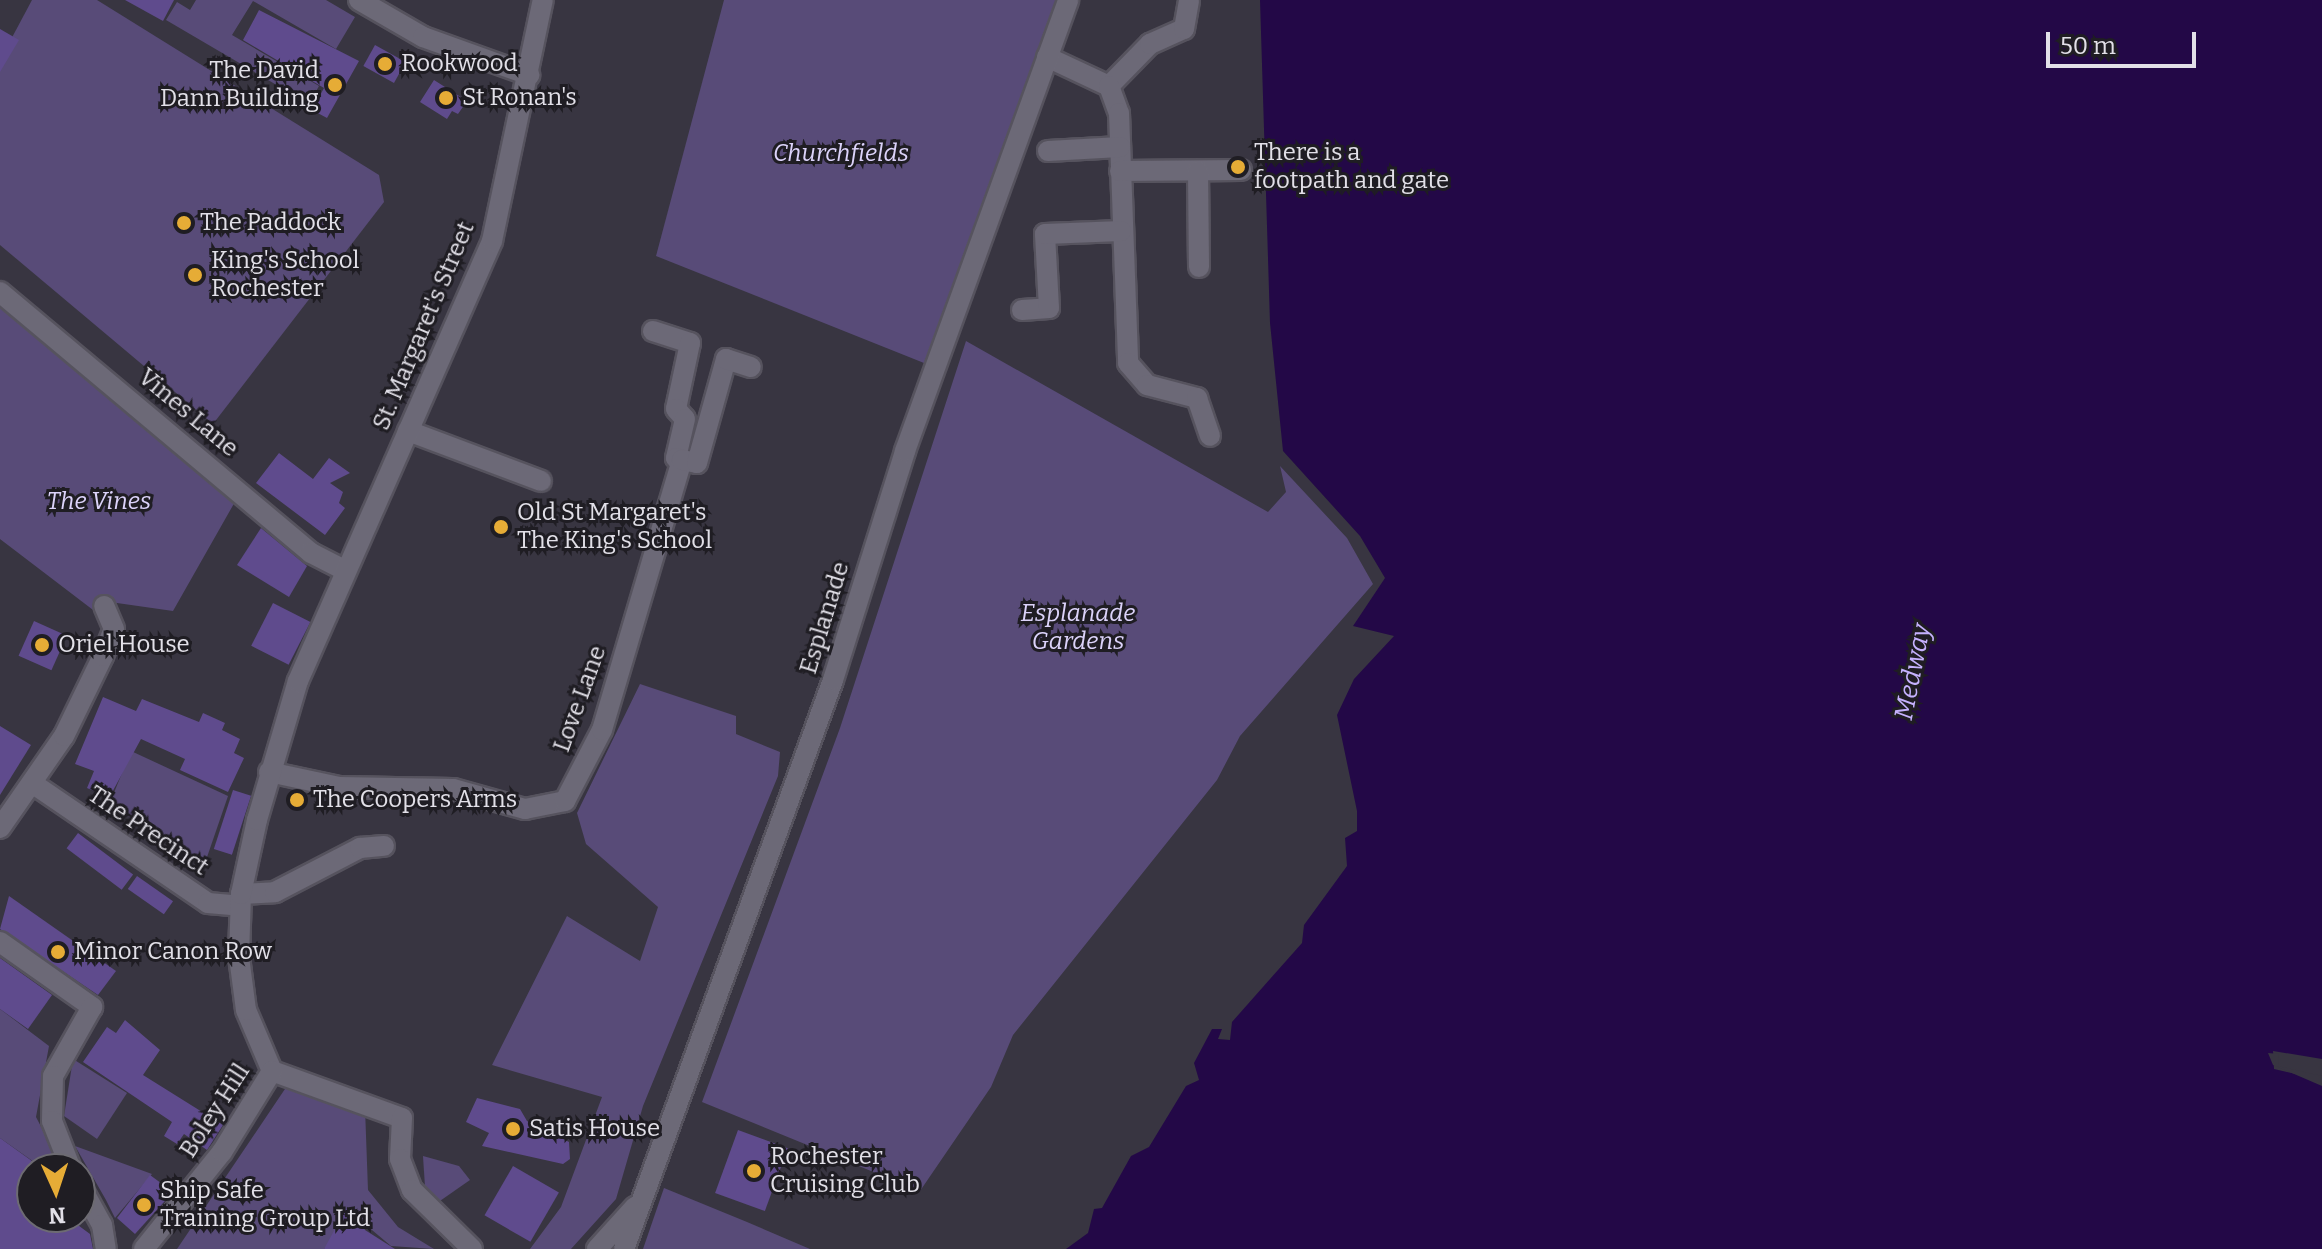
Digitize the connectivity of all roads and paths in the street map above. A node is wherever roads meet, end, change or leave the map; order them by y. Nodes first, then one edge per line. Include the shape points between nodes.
1 (359, 0) edge
2 (543, 0) edge
3 (1068, 0) edge
4 (1189, 0) edge
5 (1047, 57) junction
6 (529, 75) junction
7 (1109, 86) junction
8 (1120, 147) junction
9 (1048, 151) dead end
10 (1241, 170) dead end
11 (1120, 171) junction
12 (1198, 171) junction
13 (1121, 231) junction
14 (1199, 267) dead end
15 (0, 292) edge
16 (1022, 310) dead end
17 (653, 331) dead end
18 (751, 367) dead end
19 (408, 431) junction
20 (1210, 436) dead end
21 (682, 460) junction
22 (541, 481) dead end
23 (344, 570) junction
24 (104, 606) dead end
25 (269, 772) junction
26 (32, 783) junction
27 (0, 828) edge
28 (384, 846) dead end
29 (240, 900) junction
30 (0, 942) edge
31 (272, 1071) junction
32 (65, 1153) edge
33 (643, 1198) junction
34 (96, 1214) edge
35 (106, 1249) edge
36 (144, 1249) edge
37 (472, 1249) edge
38 (597, 1249) edge
39 (624, 1249) edge

1 - 6 street via 423,37
2 - 6 street, St. Margaret's Street
3 - 5 street, Esplanade
4 - 7 street via 1184,29 1150,44
5 - 7 street
5 - 33 street, Esplanade via 905,451 833,680
6 - 19 street, St. Margaret's Street via 492,241
7 - 8 street via 1119,105
8 - 9 street
8 - 11 street
10 - 12 street
11 - 12 street
11 - 13 street
12 - 14 street
13 - 16 street via 1045,234 1049,308
13 - 20 street via 1129,367 1147,385 1197,398
15 - 23 street, Vines Lane via 311,553
17 - 21 street, Love Lane via 690,343 676,409 685,419 676,458
18 - 21 street, Love Lane via 726,359 697,463
19 - 22 street
19 - 23 street, St. Margaret's Street
21 - 25 street, Love Lane via 602,730 565,801 525,809 453,789 339,787
23 - 25 street, St. Margaret's Street
24 - 26 street via 114,629
25 - 29 street, St. Margaret's Street
26 - 27 street
26 - 29 street, The Precinct via 208,903
28 - 29 street, The Precinct via 360,848 275,892
29 - 31 street, St. Margaret's Street via 243,998
30 - 32 street via 92,1007 54,1073 52,1119
31 - 36 street, Boley Hill via 222,1152
31 - 37 street, Boley Hill via 402,1118 400,1159 412,1190
33 - 38 street
33 - 39 street, Esplanade
34 - 35 street

